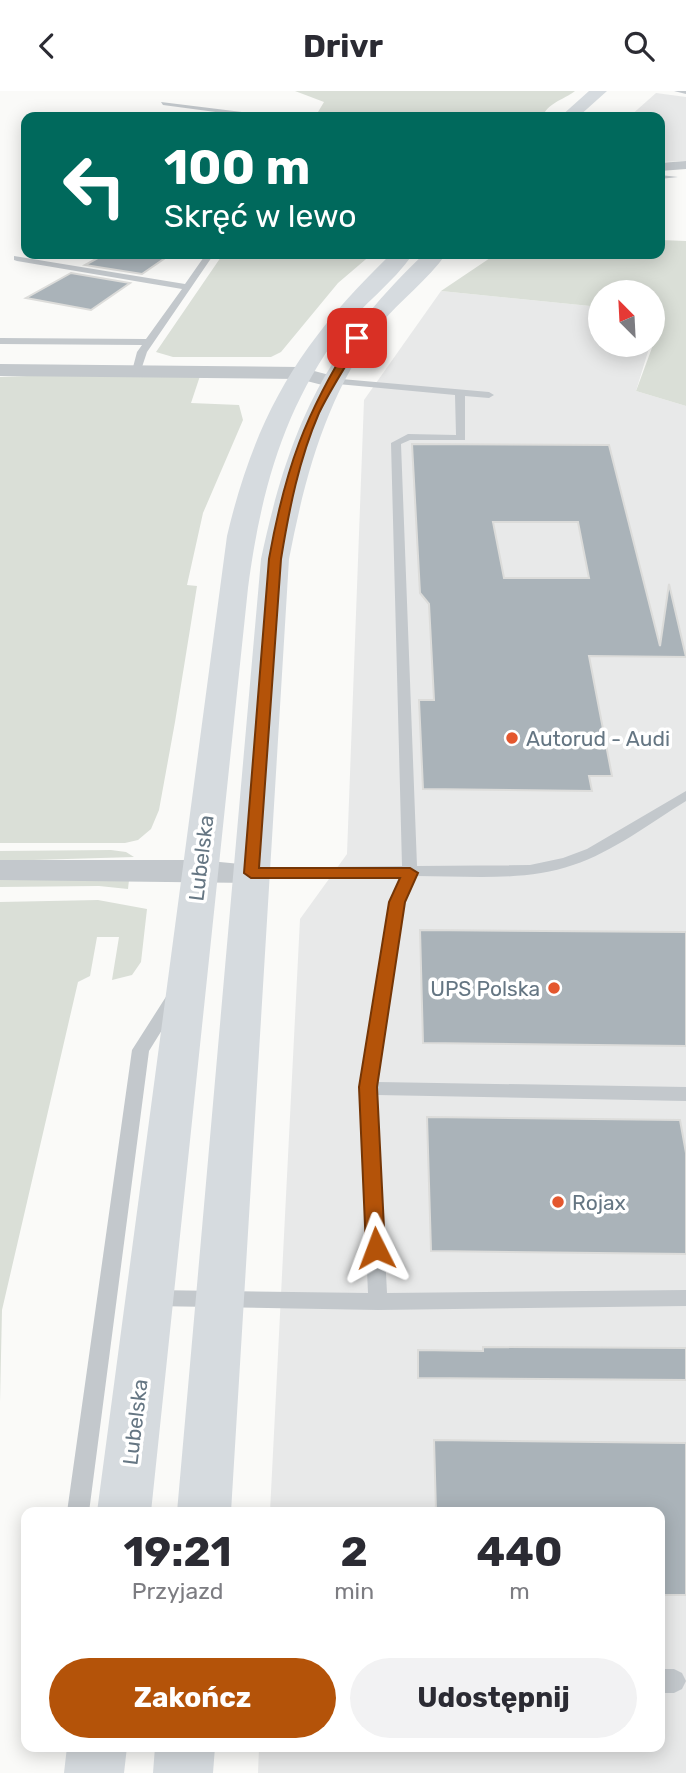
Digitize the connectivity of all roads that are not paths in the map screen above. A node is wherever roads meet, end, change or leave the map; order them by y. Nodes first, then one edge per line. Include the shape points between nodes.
1 (677, 91) edge
2 (686, 92) edge
3 (605, 101) edge
4 (163, 103) dead end
5 (229, 112) edge
6 (580, 112) edge
7 (686, 165) edge
8 (665, 167) edge
9 (665, 177) edge
10 (674, 177) dead end
11 (18, 258) dead end
12 (21, 259) edge
13 (24, 259) edge
14 (207, 259) edge
15 (398, 259) edge
16 (431, 259) edge
17 (187, 287) junction
18 (0, 341) edge
19 (149, 342) junction
20 (0, 370) edge
21 (137, 371) junction
22 (306, 381) junction
23 (210, 386) dead end
24 (460, 393) junction
25 (489, 395) dead end
26 (274, 587) junction
27 (233, 588) junction
28 (686, 795) edge
29 (0, 870) edge
30 (199, 870) junction
31 (251, 873) junction
32 (410, 873) junction
33 (187, 976) junction
34 (368, 1087) junction
35 (686, 1094) edge
36 (150, 1298) junction
37 (686, 1298) edge
38 (221, 1299) junction
39 (378, 1302) junction
40 (79, 1507) edge
41 (125, 1507) edge
42 (204, 1507) edge
43 (96, 1752) edge
44 (185, 1752) edge
45 (94, 1773) edge
46 (183, 1773) edge

1 - 2 lane
3 - 6 main road
4 - 5 lane
7 - 8 street
9 - 10 lane
11 - 12 lane
13 - 17 lane
14 - 17 lane
15 - 22 main road, Lubelska via 359,295
16 - 22 main road, Lubelska
17 - 19 lane
18 - 19 lane
19 - 21 lane
20 - 21 street
21 - 22 street
22 - 23 street
22 - 24 lane
22 - 26 main road, Lubelska via 306,433 290,483
22 - 27 main road, Lubelska via 254,472
24 - 25 lane
24 - 32 lane via 461,437 408,437 396,443
26 - 27 main road via 253,593
26 - 31 main road, Lubelska
27 - 30 main road, Lubelska
28 - 32 lane via 615,841 567,862 530,870
29 - 30 street
30 - 31 street
30 - 33 main road, Lubelska
31 - 32 lane
31 - 38 main road, Lubelska
32 - 34 lane via 397,902
33 - 36 main road, Lubelska
33 - 40 lane via 141,1050
34 - 35 lane
34 - 39 lane
36 - 38 lane
36 - 41 main road, Lubelska
37 - 39 lane
38 - 39 lane
38 - 42 main road, Lubelska
43 - 45 main road
44 - 46 main road

